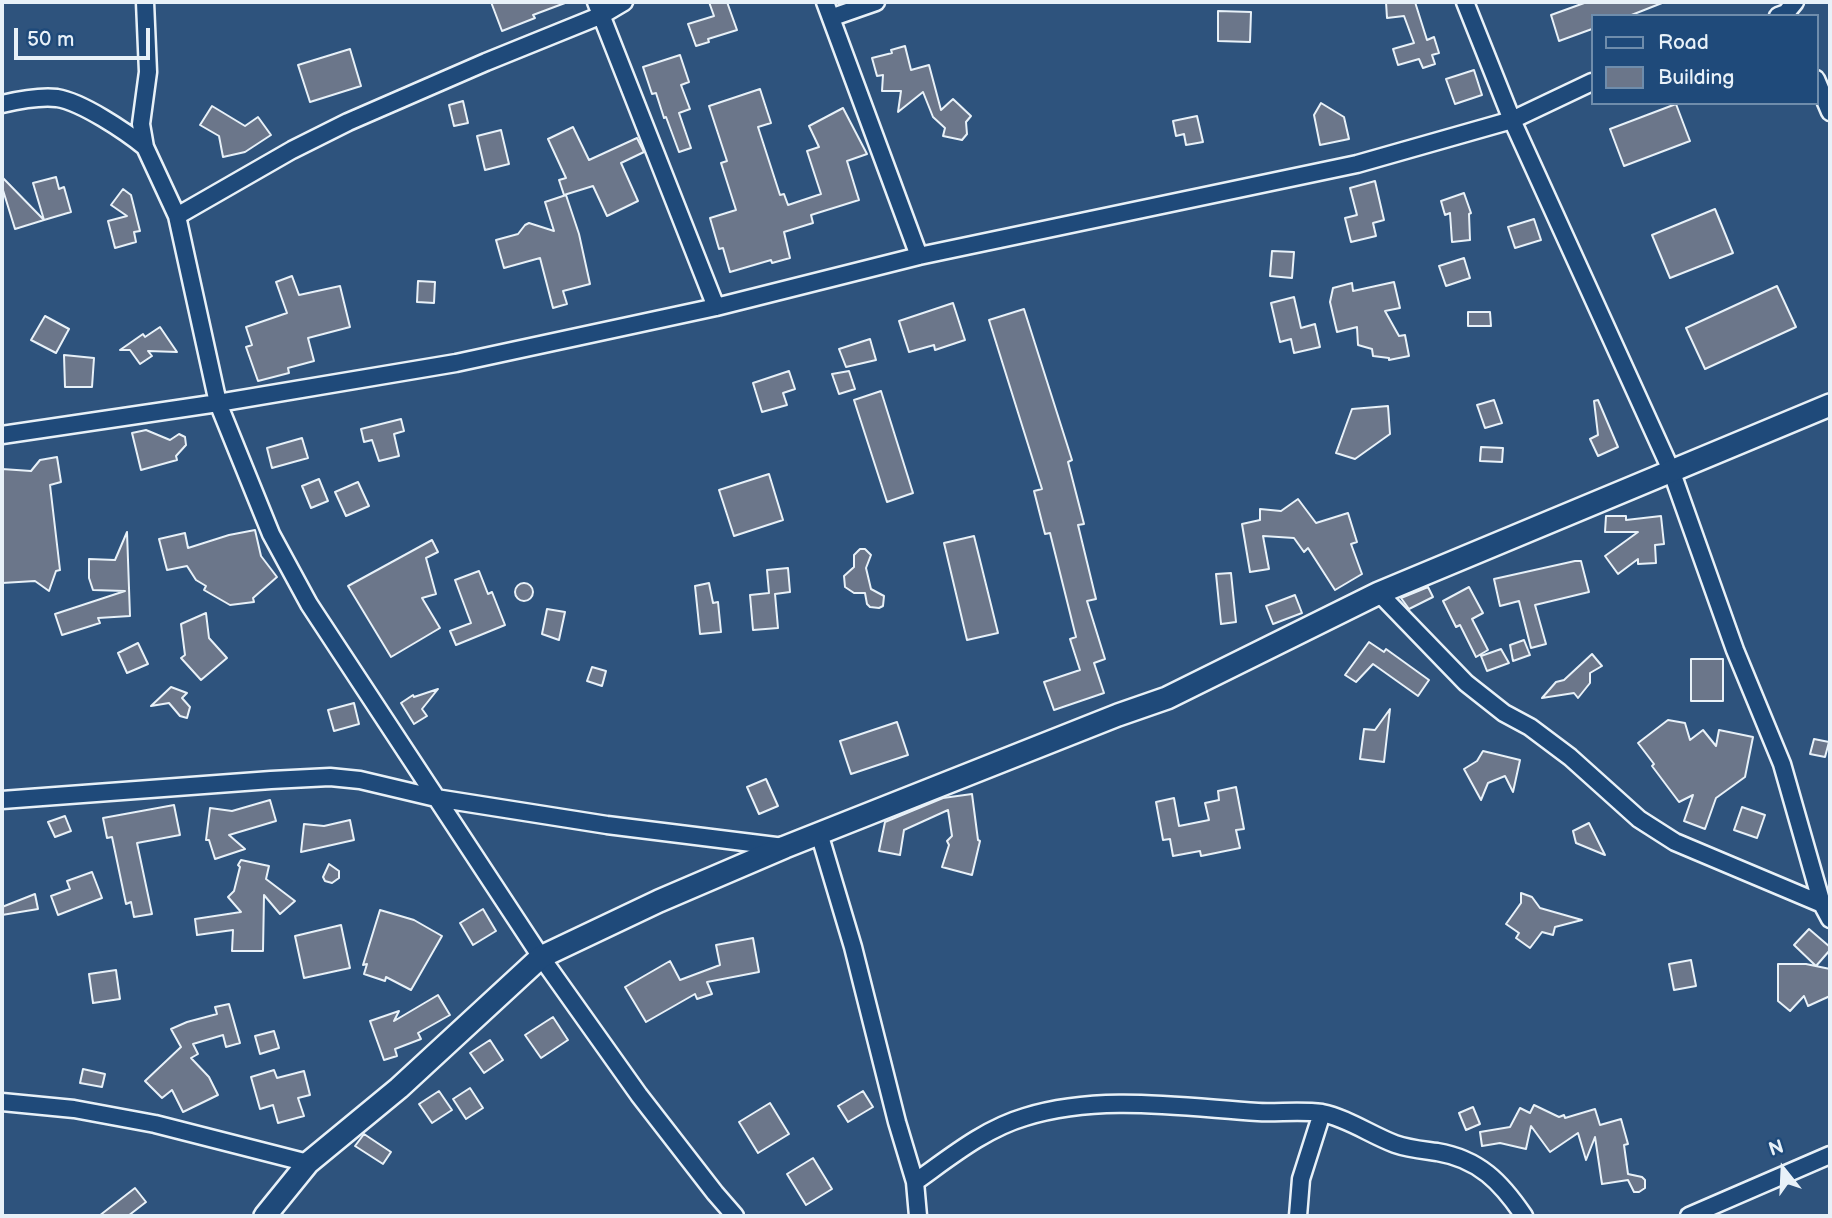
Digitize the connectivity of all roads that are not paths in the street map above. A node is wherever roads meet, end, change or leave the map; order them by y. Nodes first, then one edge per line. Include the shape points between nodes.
1 (145, 2) edge
2 (624, 2) edge
3 (876, 2) edge
4 (1465, 2) edge
5 (599, 8) edge
6 (829, 9) edge
7 (1590, 83) edge
8 (1818, 84) edge
9 (2, 104) edge
10 (1830, 113) edge
11 (1512, 120) junction
12 (145, 147) junction
13 (177, 216) junction
14 (919, 257) junction
15 (716, 307) junction
16 (218, 403) junction
17 (1830, 405) edge
18 (2, 435) edge
19 (1671, 470) junction
20 (1379, 593) junction
21 (436, 798) junction
22 (2, 800) edge
23 (819, 834) junction
24 (785, 847) junction
25 (1826, 908) edge
26 (1830, 919) edge
27 (541, 957) junction
28 (2, 1102) edge
29 (1322, 1113) junction
30 (1830, 1154) edge
31 (308, 1163) junction
32 (915, 1182) junction
33 (265, 1216) edge
34 (735, 1216) edge
35 (918, 1216) edge
36 (1298, 1216) edge
37 (1524, 1216) edge
38 (1689, 1216) edge

1 - 12 street via 148,72 141,124
2 - 5 street
3 - 6 street
4 - 11 street
5 - 13 street via 348,122
5 - 15 street
6 - 14 street
7 - 11 street
8 - 10 street
9 - 12 street via 58,98 123,130
11 - 14 street via 1357,164
11 - 19 street
12 - 13 street
13 - 16 street
14 - 15 street
15 - 16 street via 456,363
16 - 18 street
16 - 21 street via 271,534 309,604
17 - 19 main road
19 - 20 main road
19 - 25 street via 1735,650 1782,764
20 - 23 main road via 1167,698
20 - 25 street via 1466,683 1570,757 1639,819 1675,842
21 - 22 street via 360,780 330,778
21 - 24 street
21 - 27 street
23 - 24 main road
23 - 32 street
24 - 27 main road
25 - 26 street
27 - 31 main road via 399,1088
27 - 34 street via 639,1095
28 - 31 street via 155,1124
29 - 32 street via 1120,1103 1074,1106 997,1129
29 - 36 street via 1301,1179
29 - 37 street via 1395,1144 1458,1157 1484,1170 1502,1185
30 - 38 street
31 - 33 main road
32 - 35 street

